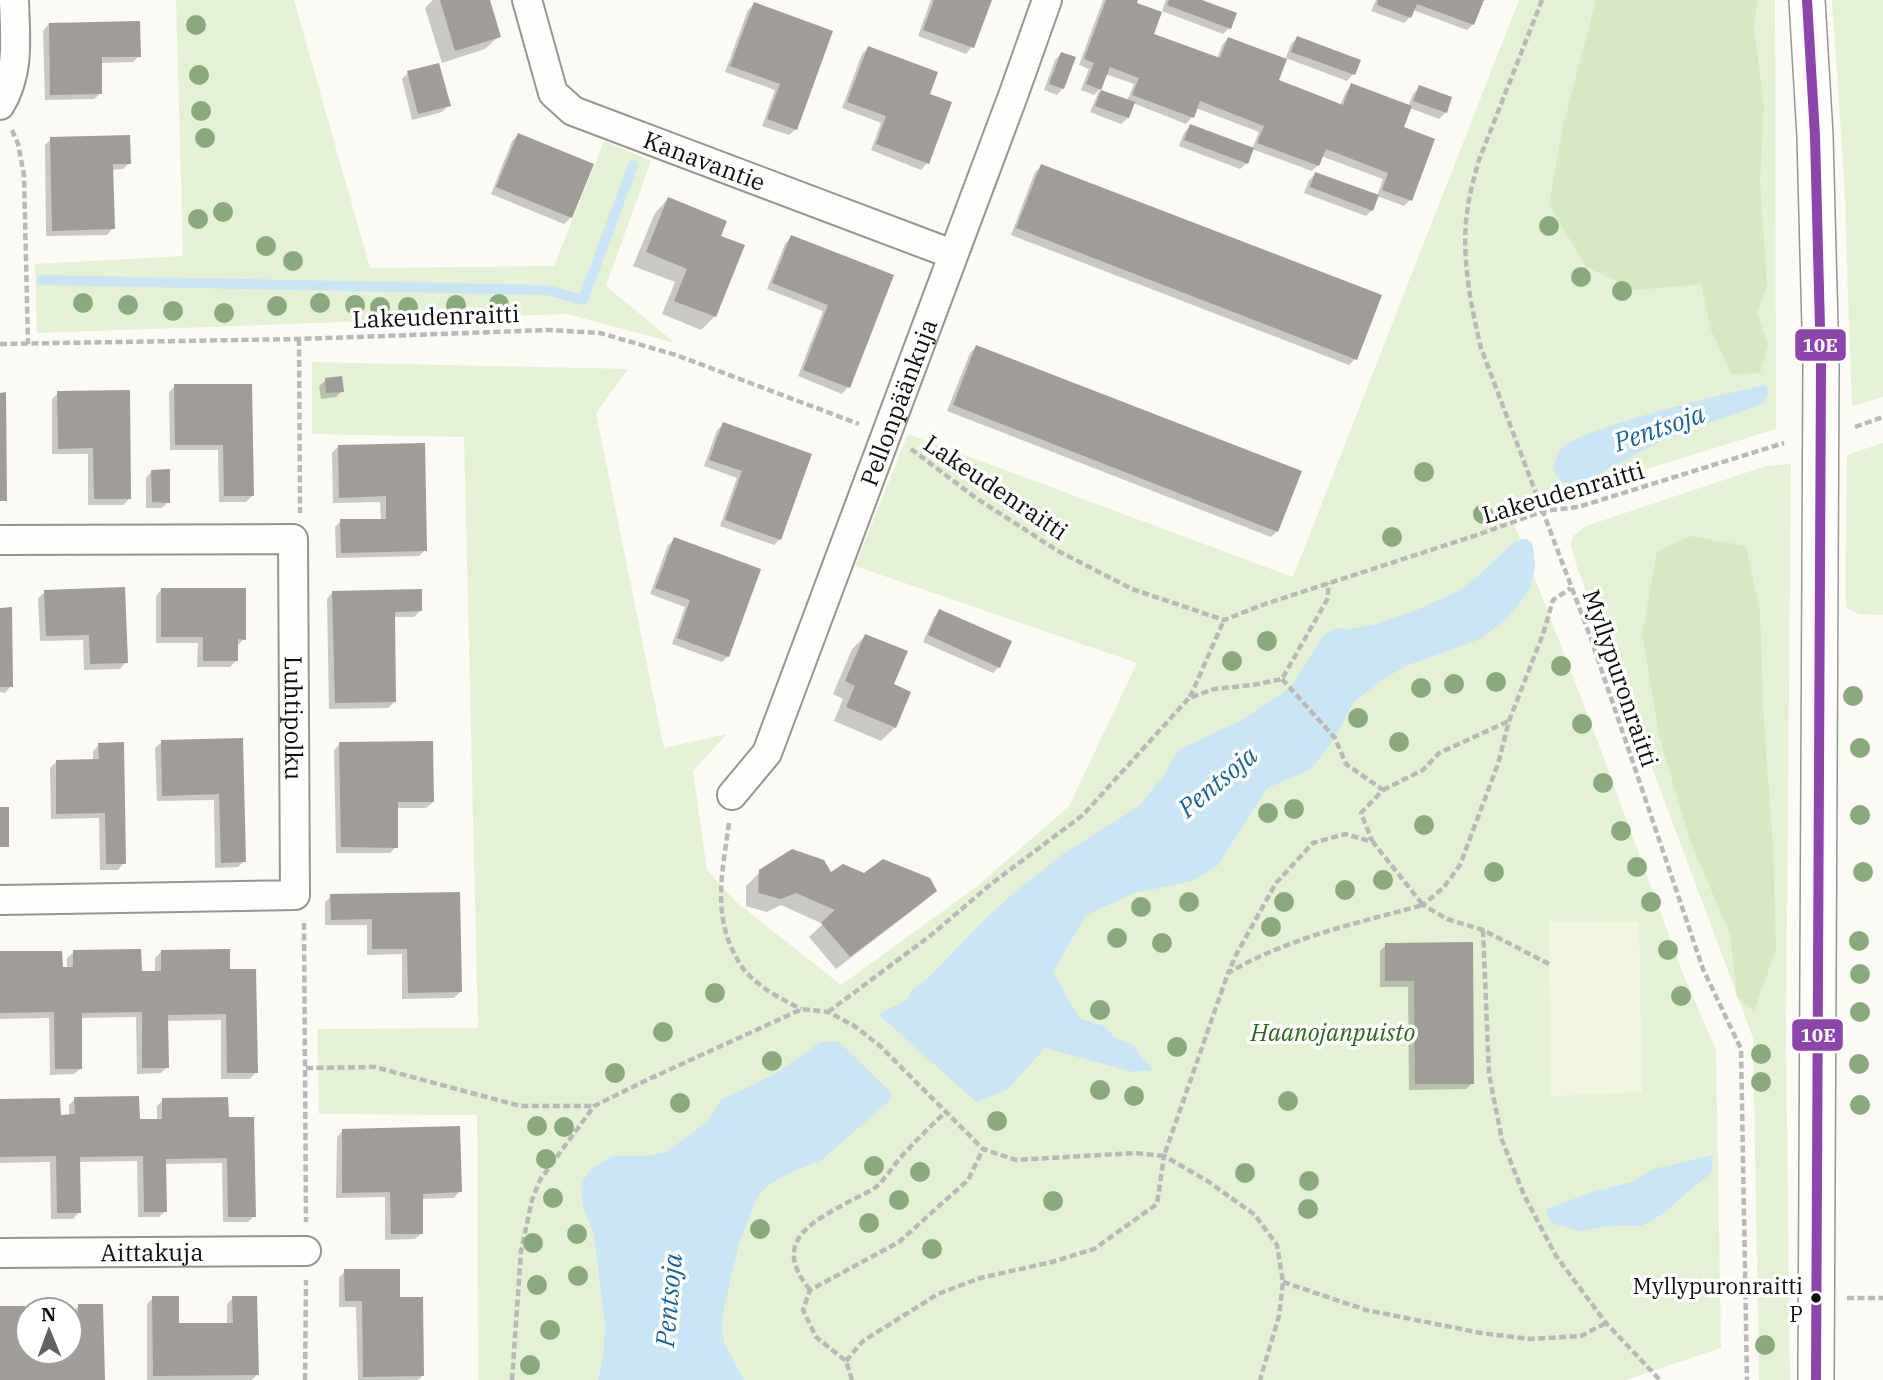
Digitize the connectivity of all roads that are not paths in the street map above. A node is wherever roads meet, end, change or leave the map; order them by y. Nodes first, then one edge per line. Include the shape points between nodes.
1 (14, 0) edge
2 (527, 0) edge
3 (1046, 0) edge
4 (1807, 0) edge
5 (0, 104) edge
6 (953, 254) junction
7 (0, 540) edge
8 (732, 795) road end
9 (0, 900) edge
10 (306, 1251) road end
11 (0, 1252) edge
12 (1816, 1380) edge

1 - 5 street via 15,62 10,87
2 - 6 street, Kanavantie via 553,93 573,111
3 - 6 street, Pellonpäänkuja
4 - 12 street via 1821,366
6 - 8 street, Pellonpäänkuja via 767,753
7 - 9 street, Luhtipolku via 293,539 295,895
10 - 11 street, Aittakuja

